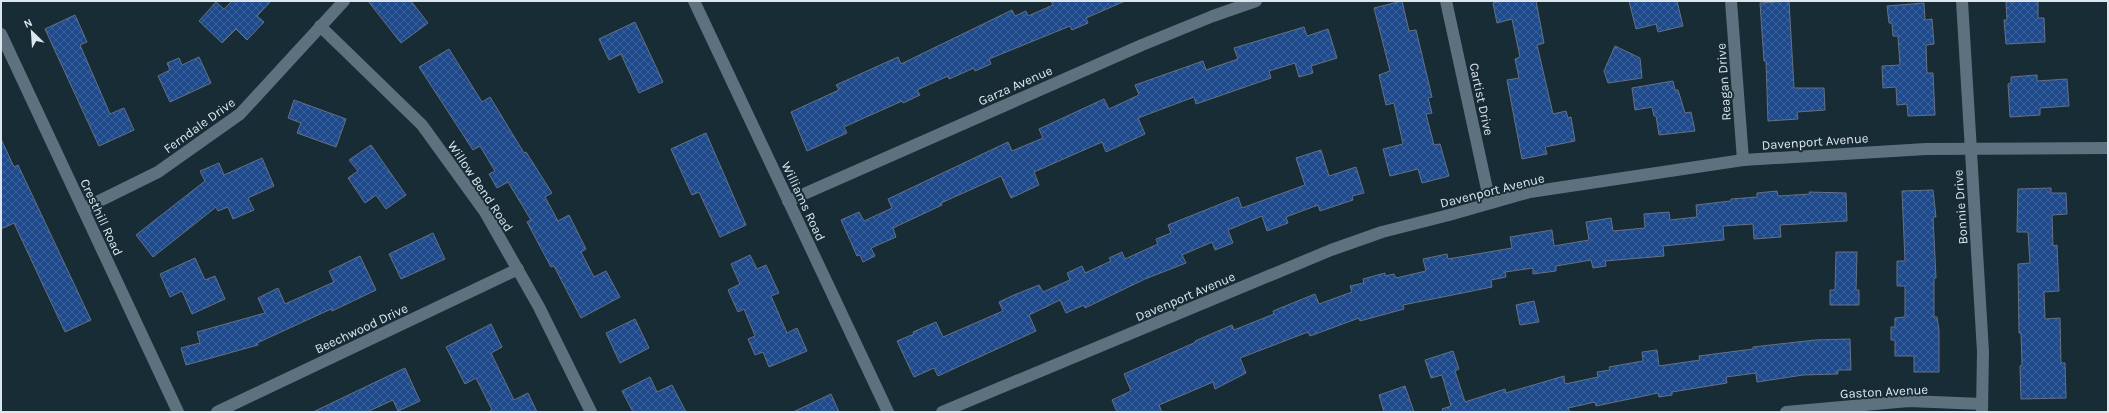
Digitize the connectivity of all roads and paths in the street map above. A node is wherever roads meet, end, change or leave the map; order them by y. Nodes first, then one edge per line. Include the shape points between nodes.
1 (344, 1) edge
2 (694, 1) edge
3 (1256, 1) edge
4 (1446, 1) edge
5 (1731, 1) edge
6 (1962, 1) edge
7 (320, 26) junction
8 (1, 34) edge
9 (2108, 148) edge
10 (1970, 149) junction
11 (1743, 160) junction
12 (788, 201) junction
13 (1490, 203) junction
14 (83, 209) junction
15 (518, 269) junction
16 (1982, 408) edge
17 (178, 412) edge
18 (217, 412) edge
19 (591, 412) edge
20 (888, 412) edge
21 (942, 412) edge
22 (1786, 412) edge

1 - 7 street, Ferndale Drive
2 - 12 street, Williams Road
3 - 12 street, Garza Avenue via 1142,45
4 - 13 street, Cartist Drive
5 - 11 street, Reagan Drive
6 - 10 street, Bonnie Drive
7 - 14 street, Ferndale Drive via 240,114 158,172
7 - 15 street, Willow Bend Road via 422,126 485,212
8 - 14 street, Cresthill Road
9 - 10 street, Davenport Avenue
10 - 11 street, Davenport Avenue via 1926,149
10 - 16 street, Bonnie Drive via 1983,352
11 - 13 street, Davenport Avenue via 1530,192
12 - 20 street, Williams Road
13 - 21 street, Davenport Avenue via 1382,232 1331,250
14 - 17 street, Cresthill Road
15 - 18 street, Beechwood Drive
15 - 19 street, Willow Bend Road
16 - 22 street, Gaston Avenue via 1909,401

